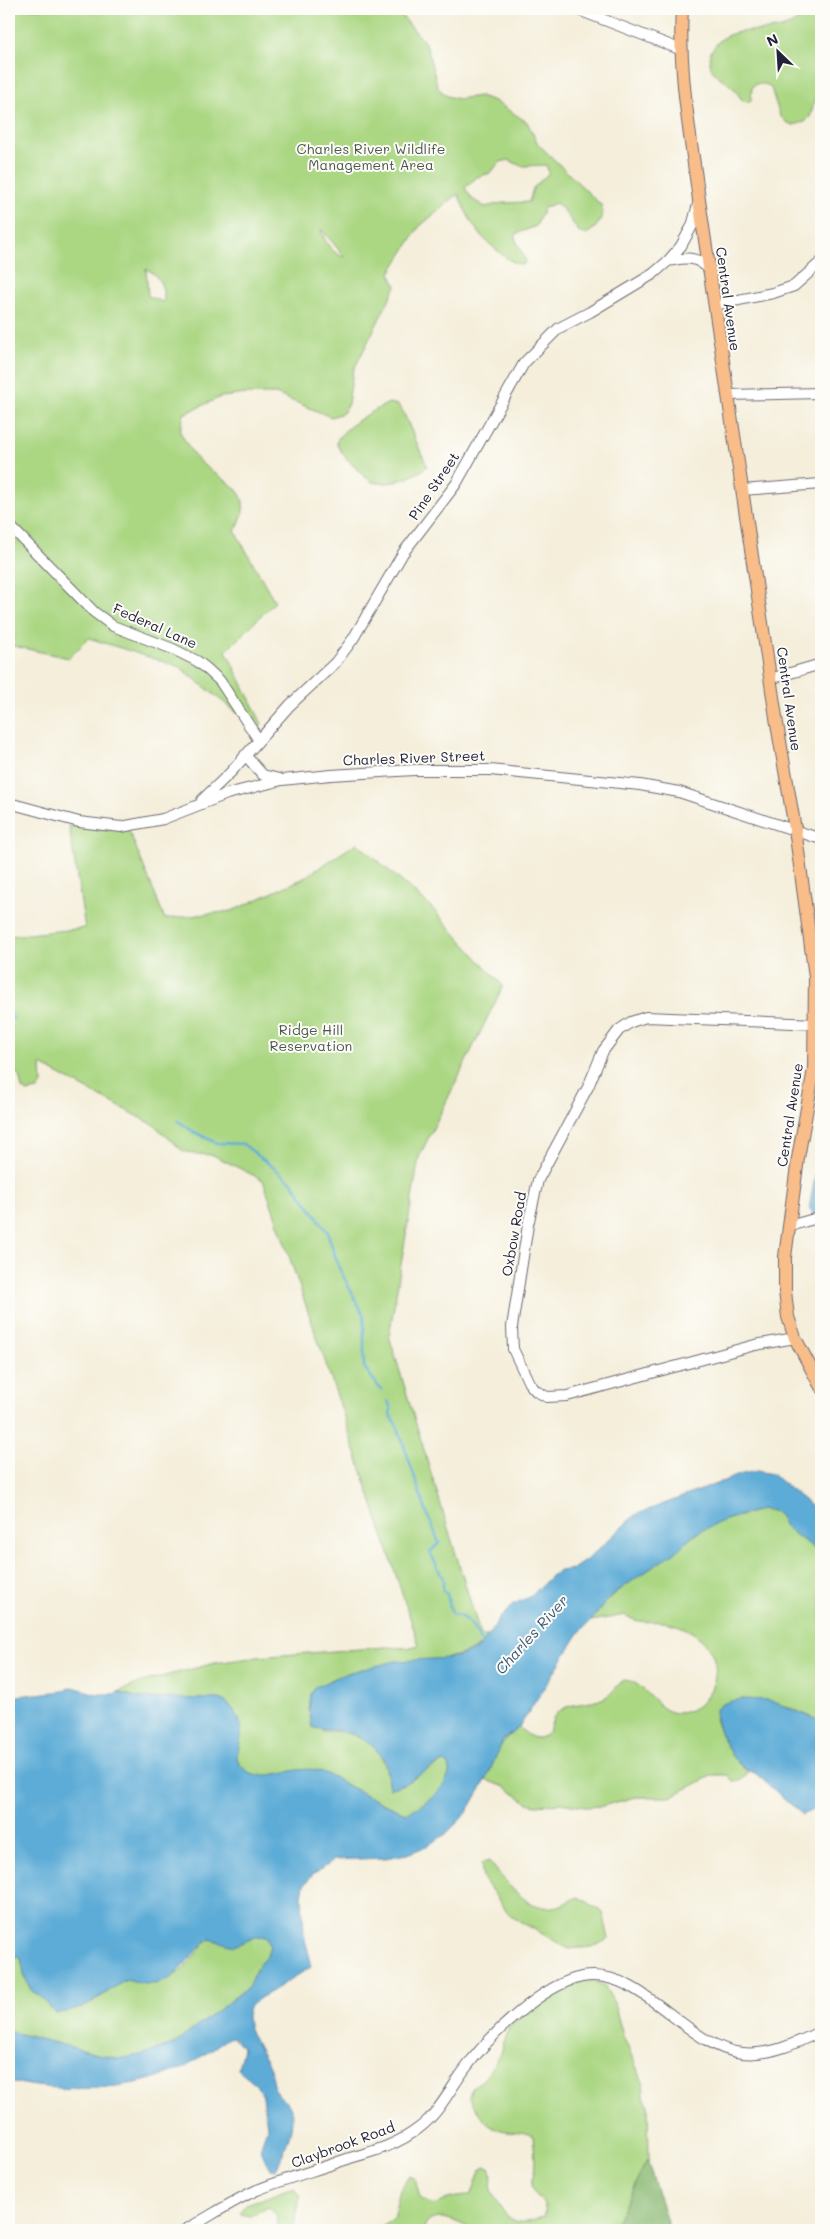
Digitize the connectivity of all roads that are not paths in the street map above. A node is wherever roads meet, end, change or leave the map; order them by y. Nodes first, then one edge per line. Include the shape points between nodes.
1 (576, 9) edge
2 (682, 9) edge
3 (682, 50) junction
4 (699, 200) junction
5 (668, 261) junction
6 (821, 262) edge
7 (709, 269) junction
8 (714, 305) junction
9 (821, 393) edge
10 (728, 395) junction
11 (821, 484) edge
12 (742, 490) junction
13 (9, 525) edge
14 (821, 664) edge
15 (770, 679) junction
16 (258, 739) junction
17 (245, 755) junction
18 (282, 780) junction
19 (9, 803) edge
20 (194, 806) junction
21 (795, 829) junction
22 (821, 839) edge
23 (816, 1024) junction
24 (821, 1217) edge
25 (789, 1226) junction
26 (795, 1338) junction
27 (821, 1387) edge
28 (821, 2031) edge
29 (185, 2230) edge

1 - 3 street
2 - 3 main road, Central Avenue
3 - 4 main road, Central Avenue
4 - 5 street, Pine Street via 692,226
4 - 7 main road, Central Avenue
5 - 7 street via 690,258 699,260
5 - 16 street, Pine Street via 645,279 559,328 524,363 456,484 403,553 348,645 335,663
6 - 8 street via 794,286
7 - 8 main road, Central Avenue
8 - 10 main road, Central Avenue
9 - 10 street
10 - 12 main road, Central Avenue
11 - 12 street
12 - 15 main road, Central Avenue
13 - 16 street, Federal Lane via 113,626 197,661 220,680
14 - 15 street
15 - 21 main road, Central Avenue
16 - 17 street, Pine Street
17 - 18 street via 264,775
17 - 20 street, Pine Street via 215,789
18 - 20 street, Charles River Street
18 - 21 street, Charles River Street via 457,768 546,774 640,784 679,792
19 - 20 street, Charles River Street via 79,822 121,827 163,819
21 - 22 street, Charles River Street
21 - 23 main road, Central Avenue via 814,977
23 - 25 main road, Central Avenue via 814,1069
23 - 26 street, Oxbow Road via 646,1016 619,1030 603,1051 588,1087 538,1180 512,1327 513,1348 529,1383 547,1397 567,1396 755,1345
24 - 25 street
25 - 26 main road, Central Avenue via 784,1292
26 - 27 main road, Central Avenue
28 - 29 street, Claybrook Road via 796,2044 768,2052 742,2053 709,2040 648,1998 612,1978 582,1977 564,1982 536,1998 485,2046 465,2068 443,2104 410,2135 378,2150 258,2190

